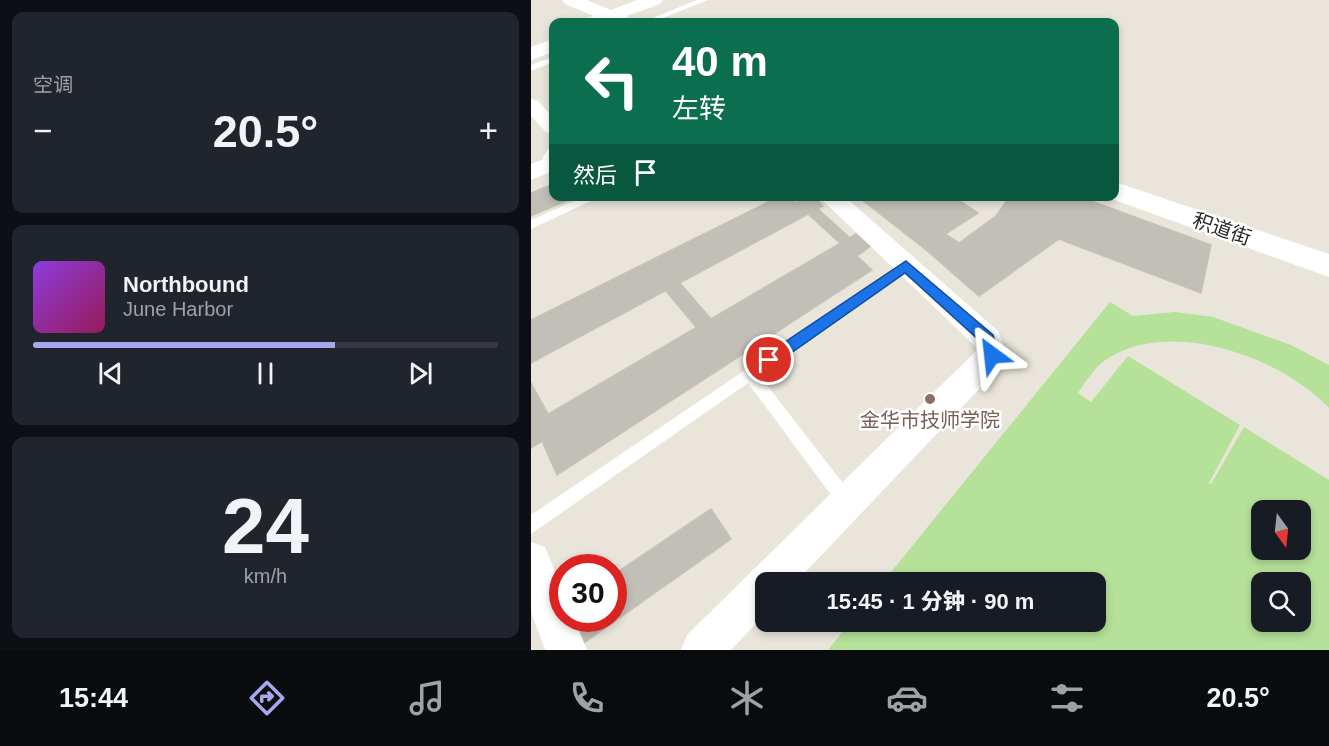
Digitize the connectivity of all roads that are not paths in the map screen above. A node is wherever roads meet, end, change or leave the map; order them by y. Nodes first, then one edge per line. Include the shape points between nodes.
1 (571, 0) edge
2 (654, 0) edge
3 (672, 0) edge
4 (704, 0) edge
5 (607, 18) edge
6 (619, 18) edge
7 (621, 18) edge
8 (657, 18) edge
9 (549, 39) edge
10 (531, 46) edge
11 (549, 47) edge
12 (531, 54) edge
13 (549, 61) edge
14 (531, 68) edge
15 (531, 105) edge
16 (549, 124) edge
17 (1119, 192) edge
18 (584, 201) edge
19 (834, 201) edge
20 (531, 225) edge
21 (906, 266) junction
22 (1329, 266) edge
23 (750, 374) junction
24 (847, 502) junction
25 (531, 525) edge
26 (531, 561) edge
27 (779, 572) edge
28 (755, 596) edge
29 (566, 650) edge
30 (702, 650) edge

1 - 5 street
2 - 6 street
3 - 7 street
4 - 8 lane
9 - 10 street
11 - 12 street
13 - 14 lane
15 - 16 street
17 - 22 street, 积道街
18 - 20 lane
19 - 21 street
21 - 23 lane
21 - 24 street via 988,340 992,355
23 - 24 lane
23 - 25 lane
24 - 27 street
26 - 29 street
28 - 30 street

